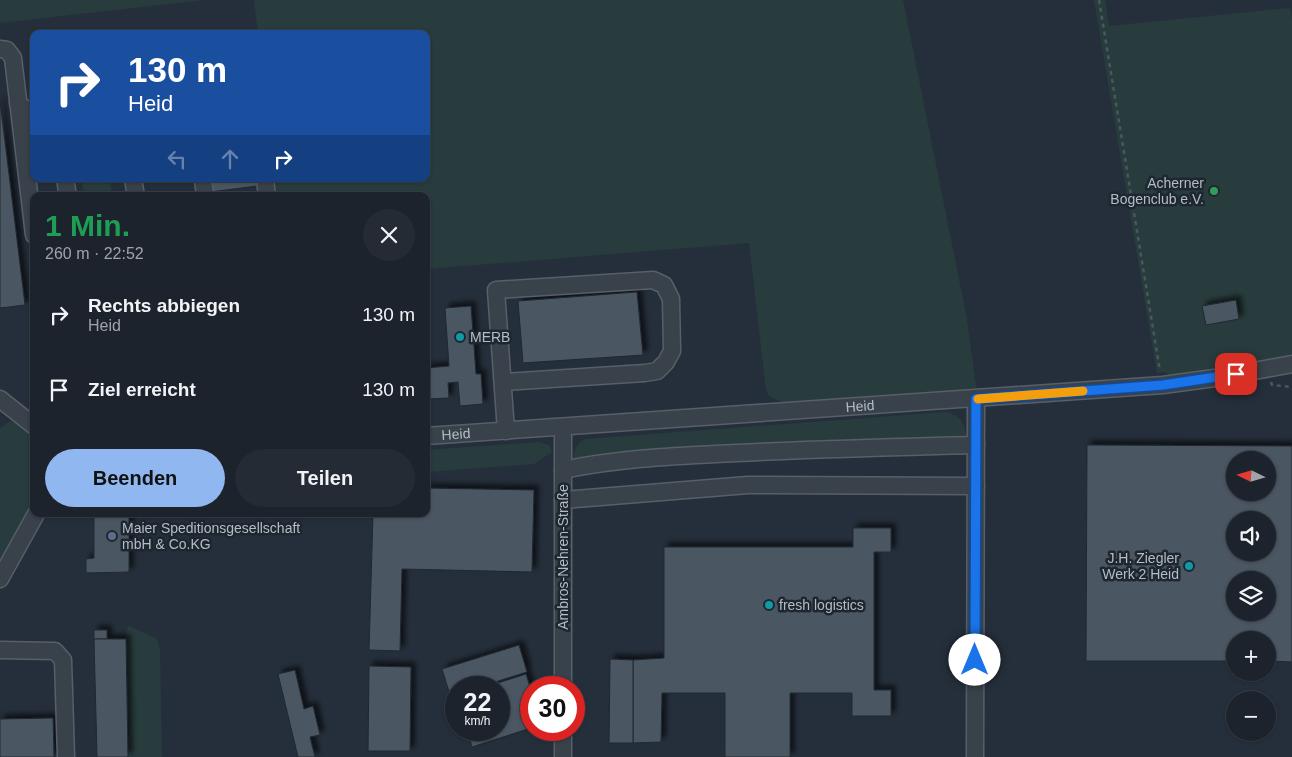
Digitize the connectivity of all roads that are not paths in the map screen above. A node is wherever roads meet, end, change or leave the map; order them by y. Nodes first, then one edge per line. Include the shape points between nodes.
1 (0, 49) edge
2 (18, 103) junction
3 (30, 114) edge
4 (30, 202) edge
5 (1292, 364) edge
6 (503, 382) junction
7 (0, 399) edge
8 (976, 399) junction
9 (30, 423) edge
10 (563, 427) junction
11 (506, 431) junction
12 (430, 436) edge
13 (976, 445) junction
14 (562, 470) junction
15 (976, 486) junction
16 (562, 500) junction
17 (34, 517) edge
18 (0, 579) edge
19 (0, 650) edge
20 (563, 676) edge
21 (563, 741) edge
22 (66, 757) edge
23 (563, 757) edge
24 (974, 757) edge

1 - 2 street via 7,50 13,58
2 - 3 street
2 - 4 street
5 - 8 street, Heid via 1163,385
6 - 6 street via 496,290 653,280 664,285 671,298 672,351 657,371
6 - 11 street
7 - 9 street
8 - 10 street, Heid
8 - 13 street
10 - 11 street, Heid
10 - 14 street, Ambros-Nehren-Straße
11 - 12 street, Heid
13 - 14 street via 654,457
13 - 15 street
14 - 16 street, Ambros-Nehren-Straße
15 - 16 street via 748,486
15 - 24 street
16 - 20 street, Ambros-Nehren-Straße
17 - 18 street
19 - 22 street via 55,651 63,660
21 - 23 street

